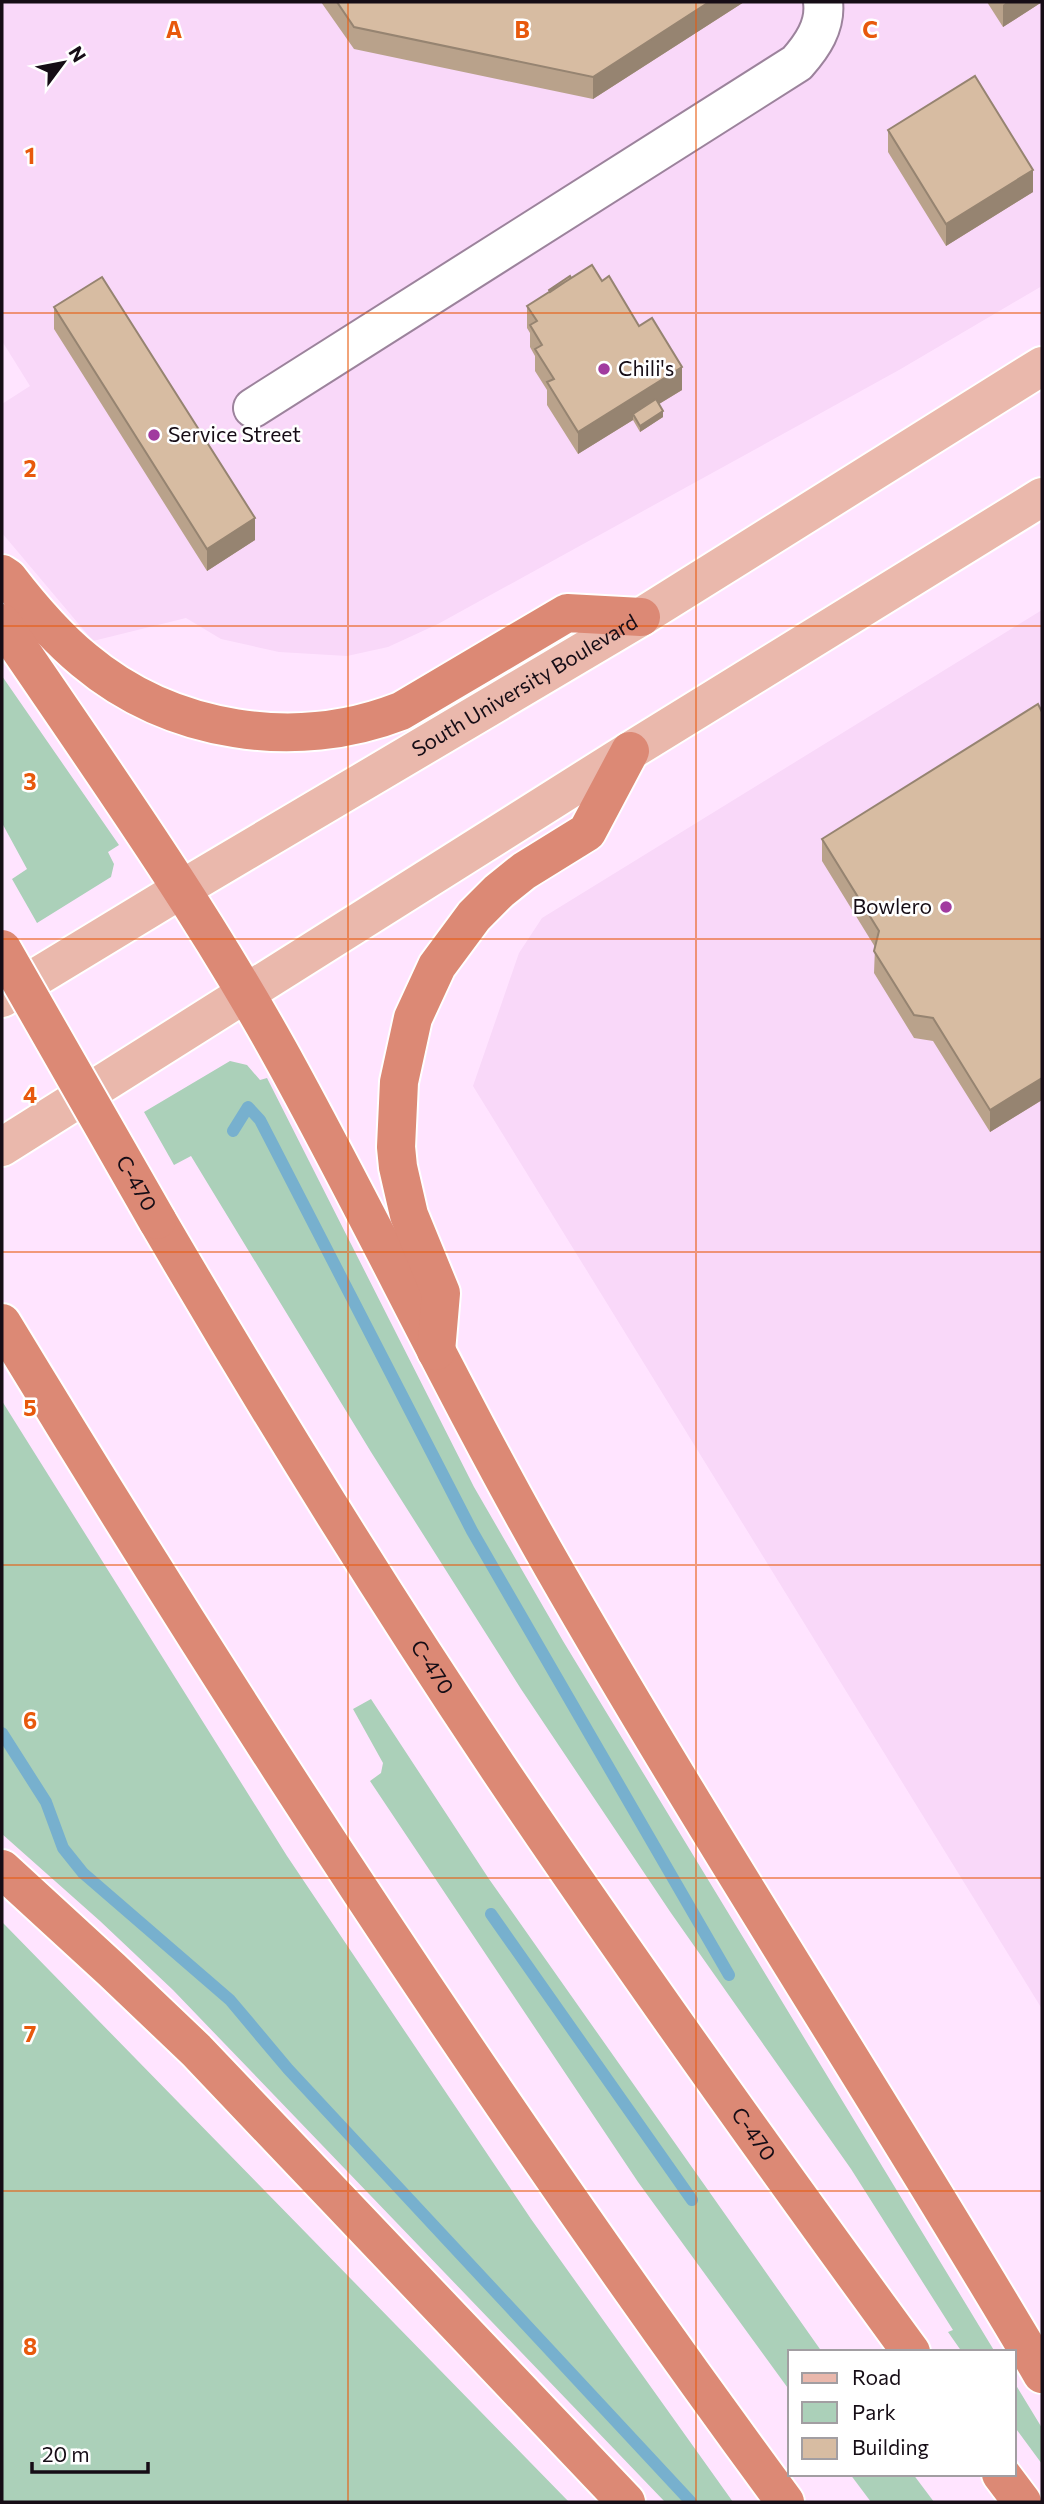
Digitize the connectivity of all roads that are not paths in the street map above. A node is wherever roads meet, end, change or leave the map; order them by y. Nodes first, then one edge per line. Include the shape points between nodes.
1 (823, 2) edge
2 (1042, 366) edge
3 (253, 408) dead end
4 (1042, 497) edge
5 (2, 574) edge
6 (641, 617) junction
7 (2, 623) edge
8 (631, 751) junction
9 (180, 890) junction
10 (2, 949) edge
11 (245, 993) junction
12 (2, 998) edge
13 (2, 1147) edge
14 (2, 1323) edge
15 (436, 1351) junction
16 (2, 1869) edge
17 (910, 2350) edge
18 (1042, 2374) edge
19 (1002, 2476) edge
20 (626, 2502) edge
21 (785, 2502) edge
22 (1022, 2502) edge

1 - 3 lane via 814,43 797,63
2 - 6 main road, South University Boulevard
4 - 8 main road
5 - 6 highway via 82,659 129,690 180,715 274,734 383,718 567,613
6 - 9 main road, South University Boulevard
7 - 9 highway
8 - 11 main road
8 - 15 highway via 587,832 524,871 474,916 437,967 414,1017 399,1082 396,1147 409,1215 441,1293
9 - 11 highway
9 - 12 main road, South University Boulevard
10 - 17 highway, C-470, bridge via 157,1220 367,1566 647,1985
11 - 13 main road
11 - 15 highway
14 - 21 highway via 312,1820 608,2258
15 - 18 highway via 590,1632
16 - 20 highway via 196,2050
19 - 22 highway

